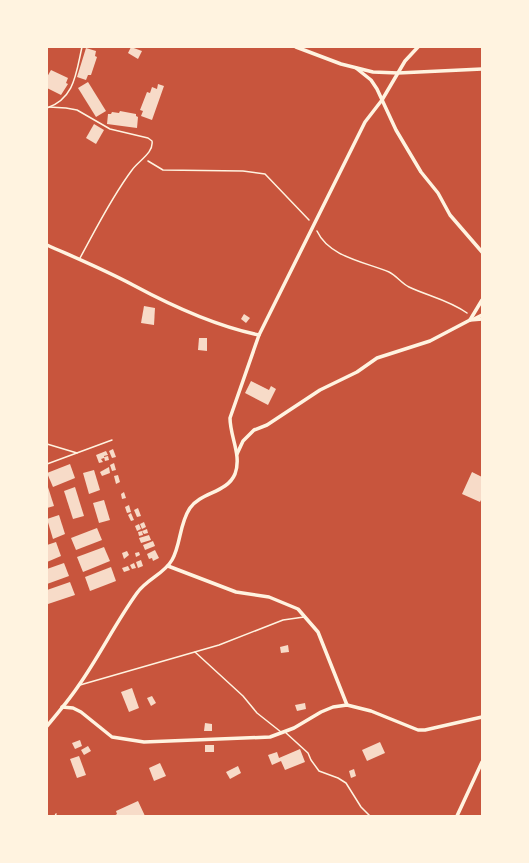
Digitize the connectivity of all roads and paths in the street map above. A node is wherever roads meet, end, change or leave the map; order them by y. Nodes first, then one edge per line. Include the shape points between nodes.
1 (82, 47) edge
2 (296, 47) edge
3 (418, 47) edge
4 (356, 68) junction
5 (482, 69) edge
6 (398, 73) junction
7 (382, 100) junction
8 (48, 108) edge
9 (143, 157) junction
10 (313, 225) junction
11 (47, 245) edge
12 (482, 252) edge
13 (79, 260) junction
14 (482, 300) edge
15 (482, 315) edge
16 (471, 319) junction
17 (482, 319) edge
18 (260, 335) junction
19 (112, 440) dead end
20 (47, 444) edge
21 (77, 453) junction
22 (237, 454) junction
23 (47, 464) edge
24 (168, 566) junction
25 (304, 618) junction
26 (195, 652) junction
27 (79, 685) junction
28 (347, 705) junction
29 (62, 707) junction
30 (482, 717) edge
31 (47, 726) edge
32 (284, 733) junction
33 (482, 762) edge
34 (370, 816) edge
35 (457, 816) edge

1 - 8 lane via 70,92 64,99
2 - 4 street
3 - 6 street
4 - 6 street
4 - 7 street via 371,80
5 - 6 street
6 - 7 street
7 - 10 street via 365,122
7 - 12 street via 421,172 438,192 450,215
8 - 9 lane via 77,110 110,129 148,138 153,146
9 - 10 path via 163,170 242,171 265,174
9 - 13 lane via 122,184
10 - 16 path via 320,237 334,249 396,276 408,286 441,298
10 - 18 street
11 - 13 street
13 - 18 street via 158,300 239,331
14 - 16 street
15 - 16 street
16 - 17 street
16 - 22 street via 430,341 377,358 357,372 320,390 278,418 254,430 243,441
18 - 22 street via 230,418
19 - 21 lane
20 - 21 lane
21 - 23 lane
22 - 24 street via 234,475 228,484 196,502 190,509 178,536 173,559
24 - 25 street via 236,592 269,597 298,609
24 - 27 street via 137,592
25 - 26 lane via 283,620
25 - 28 street via 318,632
26 - 27 lane
26 - 32 lane via 243,696 257,713
27 - 29 street
28 - 30 street via 371,711 418,730
28 - 32 street via 321,712
29 - 31 street
29 - 32 street via 81,712 106,734 117,739 144,742 270,737
32 - 34 lane via 308,753 319,771 346,783 360,807
33 - 35 street

